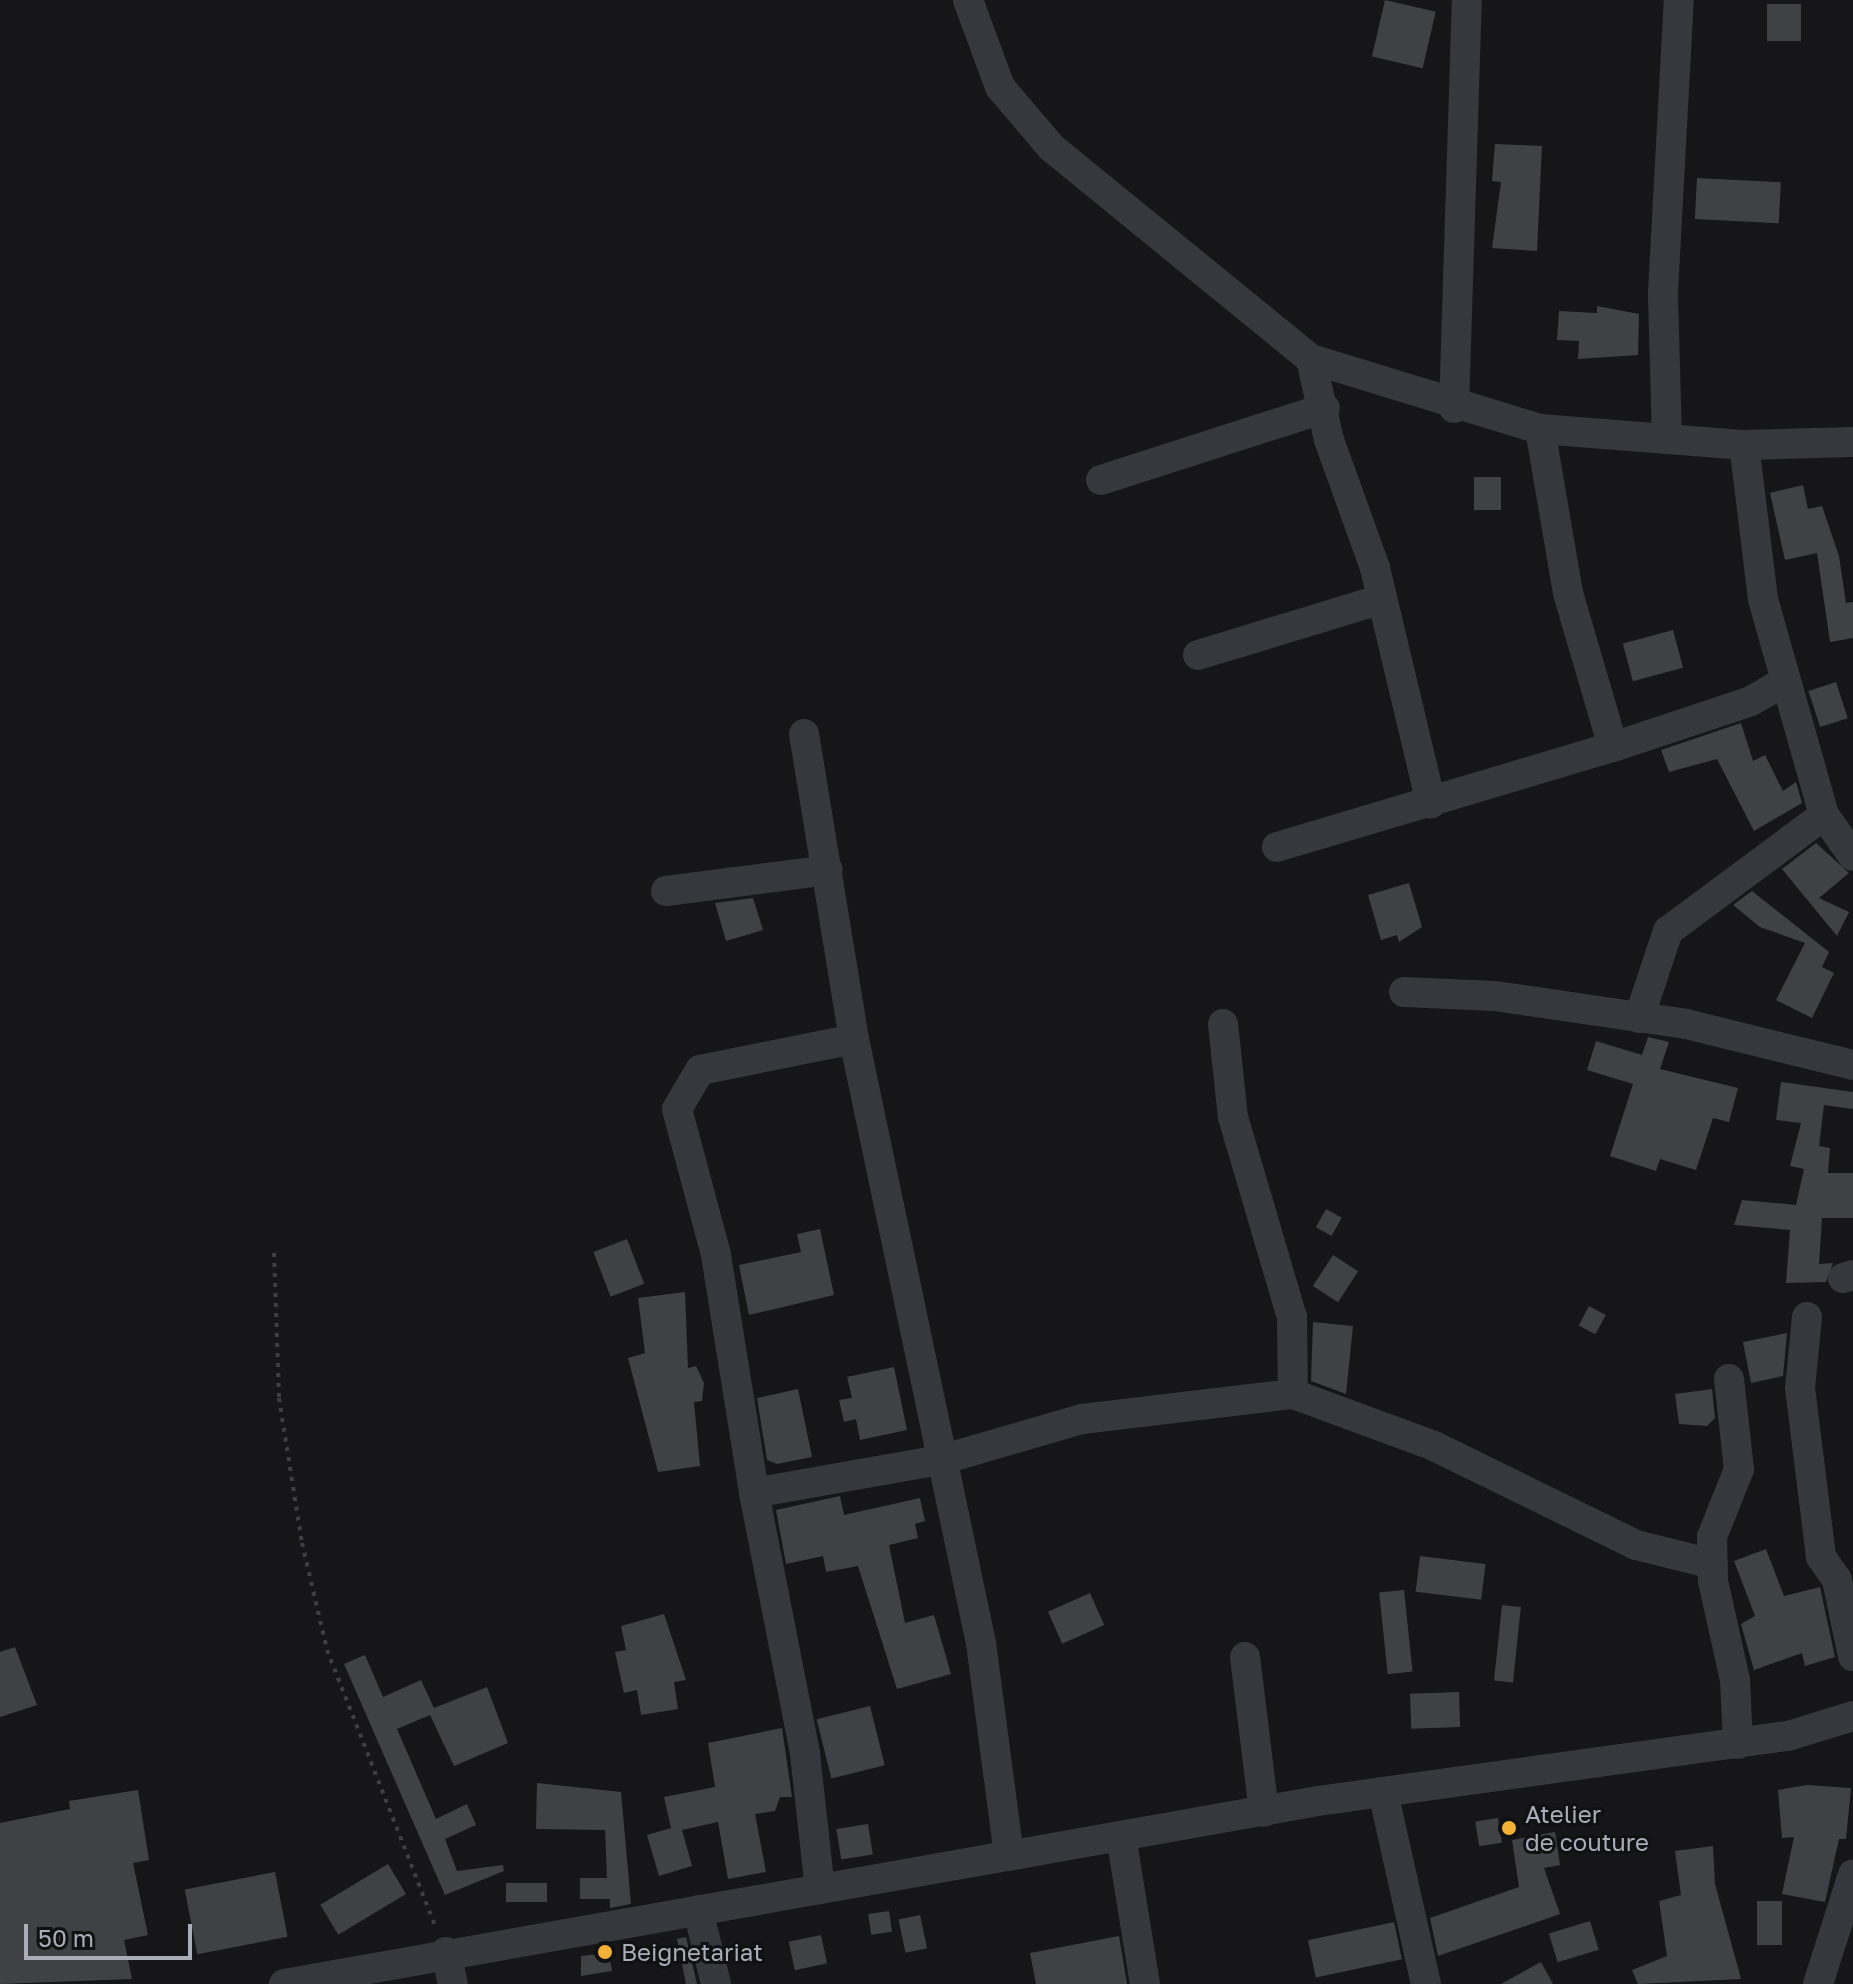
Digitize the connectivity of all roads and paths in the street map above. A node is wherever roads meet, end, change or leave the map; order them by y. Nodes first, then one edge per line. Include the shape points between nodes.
1 (968, 0) edge
2 (1467, 0) edge
3 (1679, 0) edge
4 (1311, 359) junction
5 (1325, 408) junction
6 (1454, 408) junction
7 (1540, 429) junction
8 (1667, 439) junction
9 (1853, 442) edge
10 (1744, 445) junction
11 (1101, 480) dead end
12 (1382, 599) junction
13 (1198, 655) dead end
14 (1784, 682) junction
15 (804, 734) dead end
16 (1613, 747) junction
17 (1431, 803) junction
18 (1824, 815) junction
19 (1277, 847) dead end
20 (1853, 856) edge
21 (828, 870) junction
22 (666, 891) dead end
23 (1404, 992) dead end
24 (1639, 1018) junction
25 (1223, 1024) dead end
26 (854, 1039) junction
27 (1853, 1065) edge
28 (274, 1253) dead end
29 (1807, 1317) dead end
30 (1729, 1379) dead end
31 (1293, 1394) junction
32 (944, 1459) junction
33 (754, 1493) junction
34 (1713, 1564) junction
35 (1853, 1656) edge
36 (1245, 1657) dead end
37 (1853, 1716) edge
38 (1738, 1744) junction
39 (1383, 1792) junction
40 (1264, 1812) junction
41 (1121, 1836) junction
42 (1009, 1856) junction
43 (1853, 1874) edge
44 (820, 1889) junction
45 (698, 1910) junction
46 (446, 1952) junction
47 (284, 1984) edge
48 (453, 1984) edge
49 (716, 1984) edge
50 (1145, 1984) edge
51 (1426, 1984) edge
52 (1818, 1984) edge

1 - 4 street via 1000,87 1052,148
2 - 6 street
3 - 8 street via 1663,292
4 - 5 street
4 - 6 street
5 - 11 street
5 - 12 street
6 - 7 street
7 - 8 street
7 - 16 street via 1568,593
8 - 10 street
9 - 10 street
10 - 14 street via 1755,548
12 - 13 street
12 - 17 street
14 - 16 street via 1751,701
14 - 18 street
15 - 21 street
16 - 17 street
17 - 19 street
18 - 20 street
18 - 24 street via 1668,931
21 - 22 street
21 - 26 street
23 - 24 street via 1495,996
24 - 27 street
25 - 31 street via 1233,1117 1292,1317
26 - 32 street via 928,1414
26 - 33 street via 700,1070 677,1109 716,1255
28 - 46 path via 279,1398 324,1634
29 - 35 street via 1800,1388 1821,1557 1837,1580
30 - 34 street via 1739,1469 1721,1502
31 - 32 street via 1082,1419
31 - 34 street via 1434,1446 1636,1545
32 - 33 street
32 - 42 street via 981,1643
33 - 44 street via 805,1754
34 - 38 street via 1735,1680
36 - 40 street
37 - 38 street
38 - 39 street
39 - 40 street
39 - 51 street
40 - 41 street
41 - 42 street
41 - 50 street
42 - 44 street
43 - 52 street
44 - 45 street
45 - 46 street
45 - 49 street
46 - 47 street
46 - 48 street

